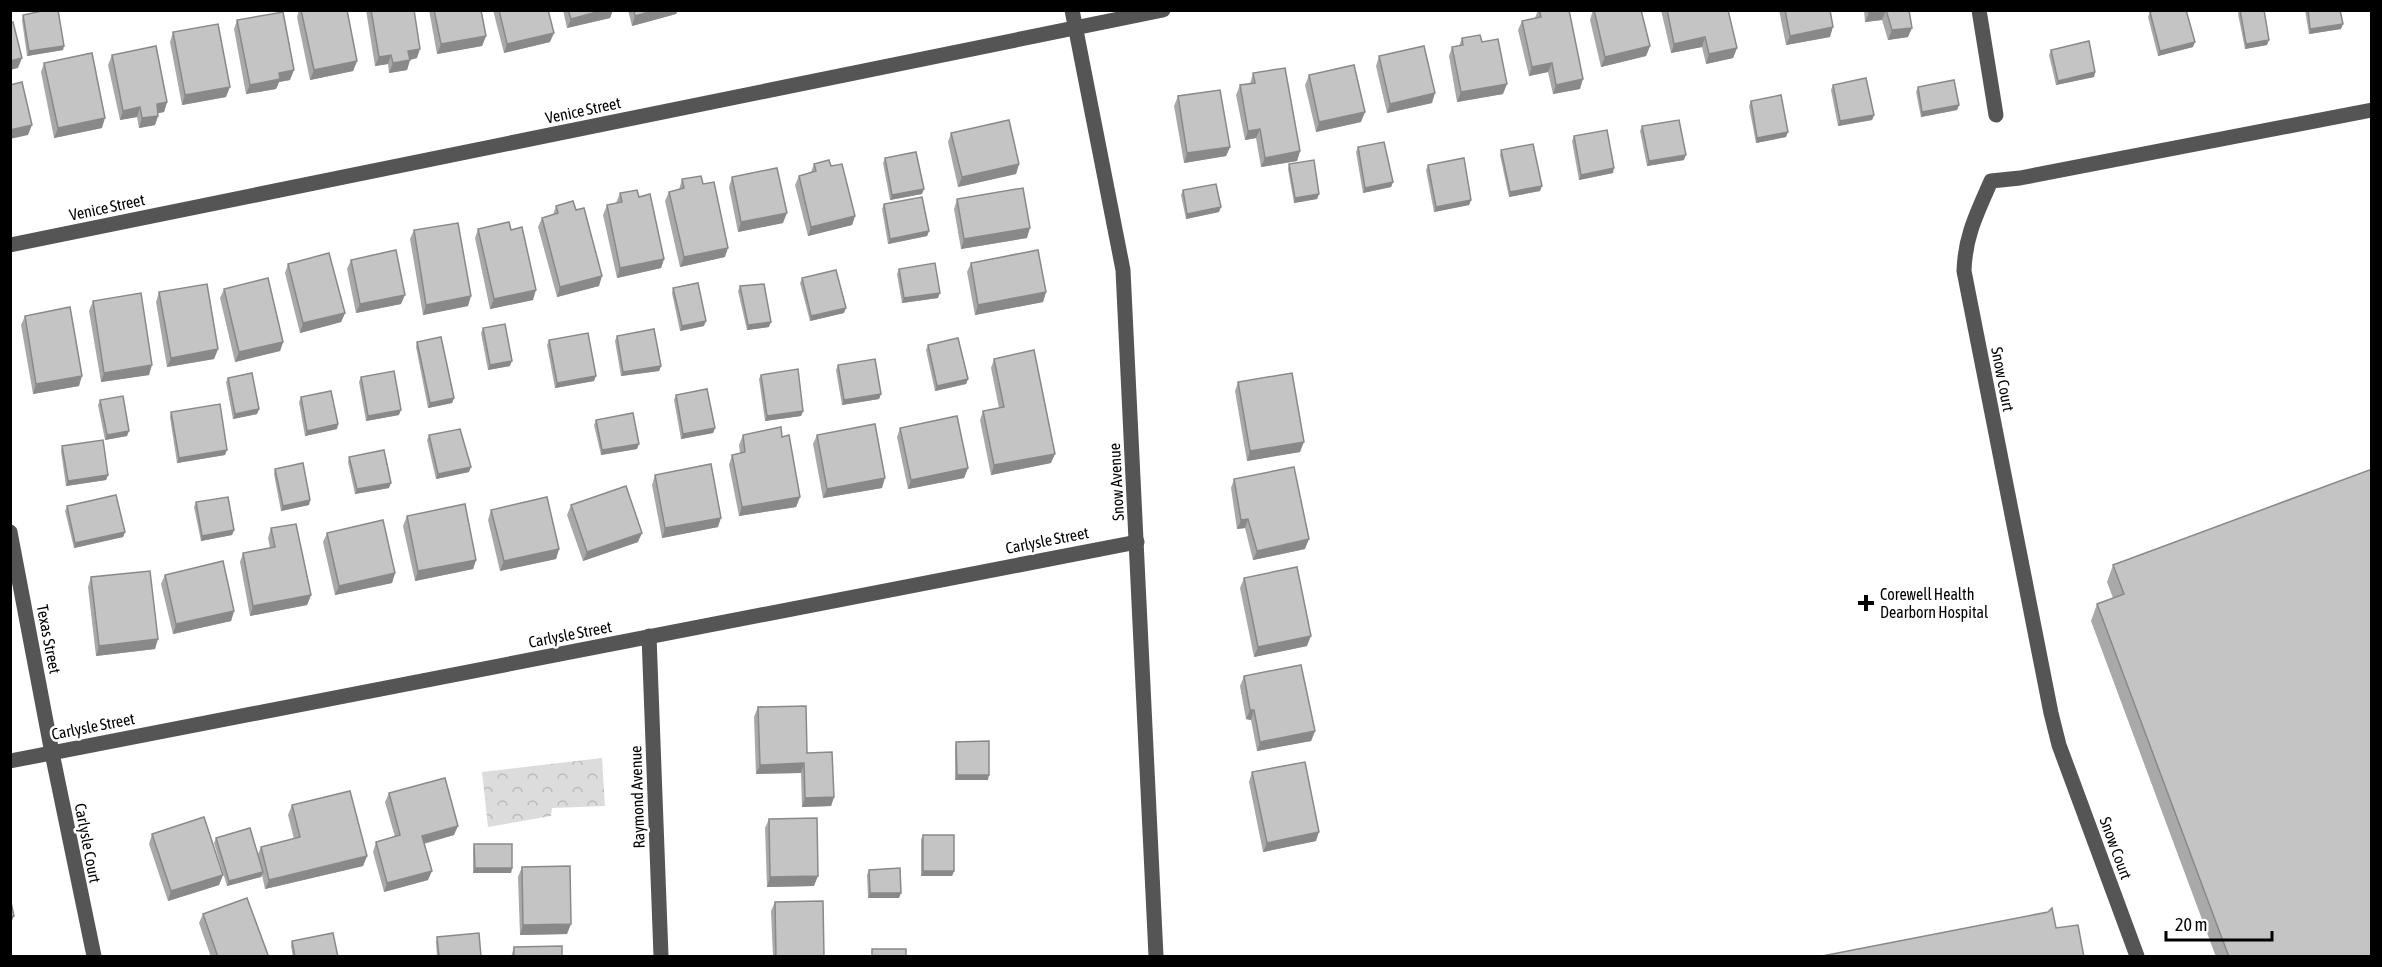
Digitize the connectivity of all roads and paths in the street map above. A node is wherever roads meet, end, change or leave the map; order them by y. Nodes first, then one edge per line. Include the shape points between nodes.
1 (1072, 10) edge
2 (1163, 10) edge
3 (1979, 10) edge
4 (1075, 28) junction
5 (2372, 110) edge
6 (1996, 115) dead end
7 (10, 245) edge
8 (10, 532) edge
9 (1137, 542) junction
10 (649, 636) junction
11 (52, 753) junction
12 (10, 761) edge
13 (93, 957) edge
14 (661, 957) edge
15 (1156, 957) edge
16 (2137, 957) edge

1 - 4 street, Snow Avenue
2 - 4 street, Venice Street
3 - 6 street
4 - 7 street, Venice Street
4 - 9 street, Snow Avenue via 1123,270
5 - 16 street, Snow Court via 1991,181 1968,233 1964,271 2051,713 2059,745
8 - 11 street, Texas Street
9 - 10 street, Carlysle Street
9 - 15 street, Snow Avenue
10 - 11 street, Carlysle Street
10 - 14 street, Raymond Avenue
11 - 12 street, Carlysle Street
11 - 13 street, Carlysle Court

